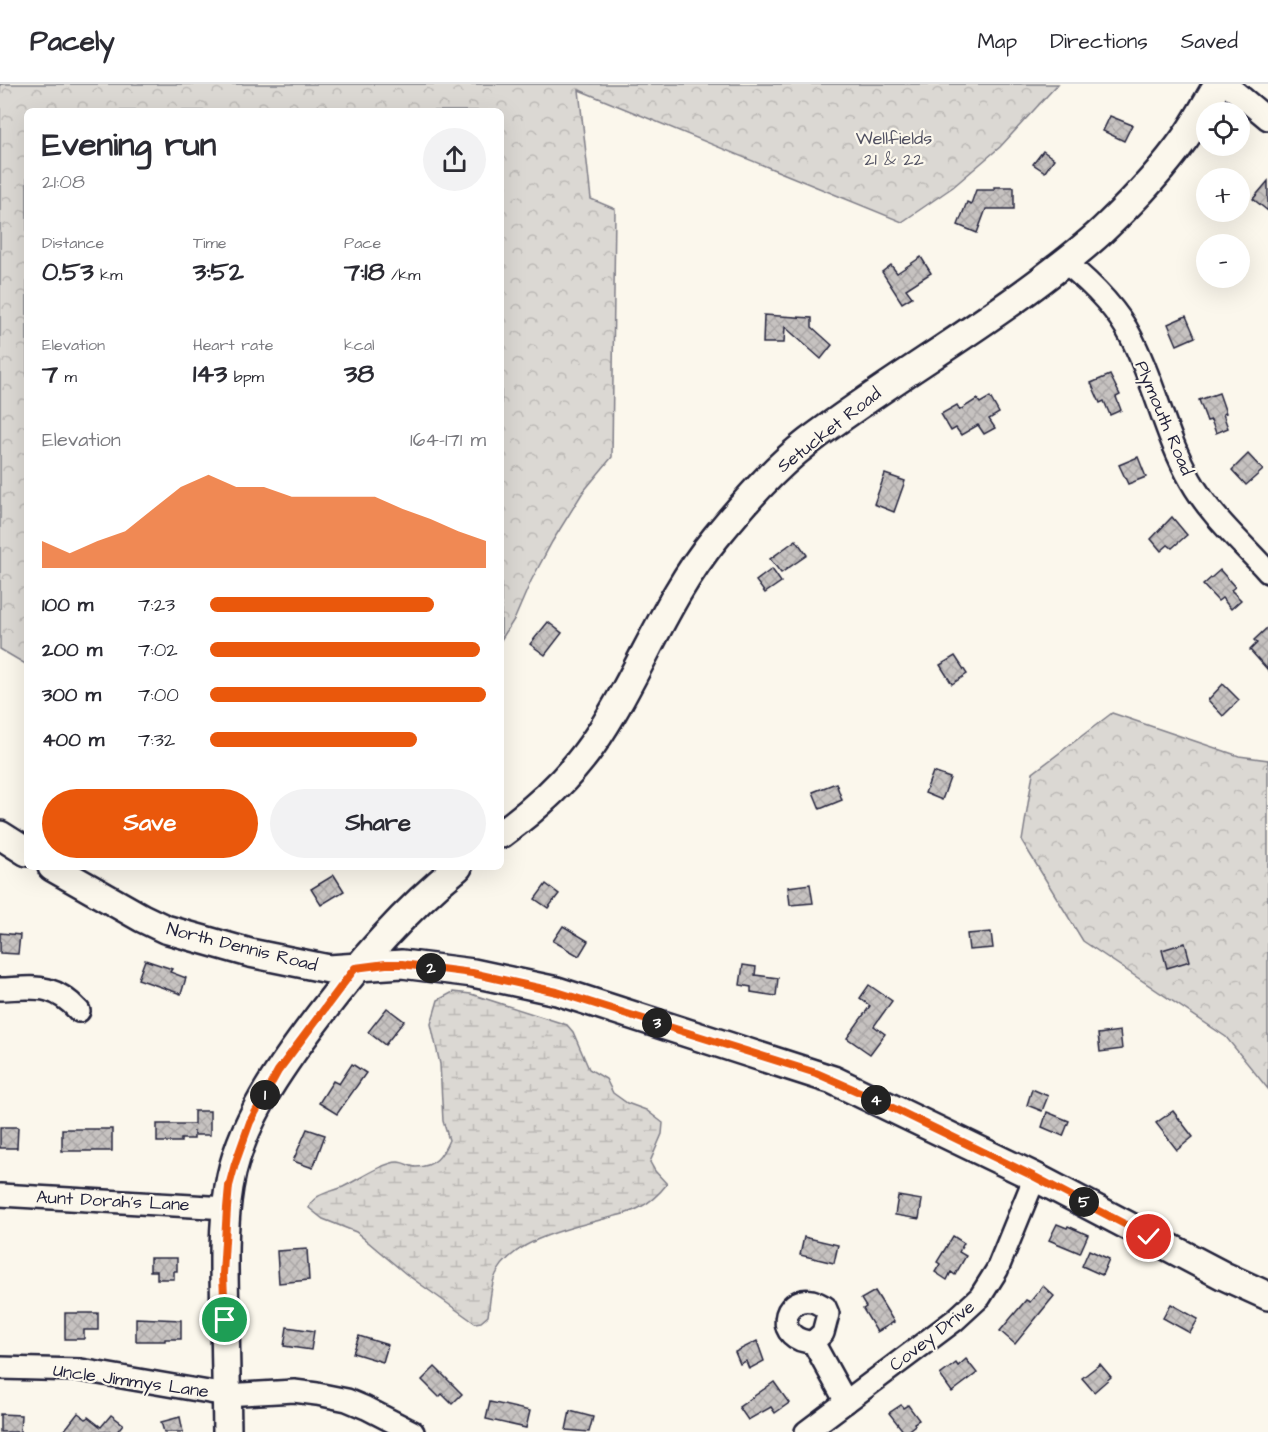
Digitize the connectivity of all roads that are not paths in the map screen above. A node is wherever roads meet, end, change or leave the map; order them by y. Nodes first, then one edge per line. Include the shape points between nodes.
1 (1218, 84) edge
2 (1226, 84) edge
3 (1268, 119) edge
4 (1065, 262) junction
5 (1268, 572) edge
6 (504, 831) edge
7 (0, 835) edge
8 (24, 850) edge
9 (57, 870) edge
10 (454, 870) edge
11 (355, 968) junction
12 (0, 989) edge
13 (79, 1011) dead end
14 (1035, 1177) junction
15 (0, 1195) edge
16 (227, 1208) junction
17 (1268, 1296) edge
18 (813, 1342) dead end
19 (0, 1368) edge
20 (226, 1395) junction
21 (846, 1402) junction
22 (227, 1432) edge
23 (413, 1432) edge
24 (806, 1432) edge

1 - 4 main road, Setucket Road via 1185,138 1155,175 1107,226
2 - 3 street
4 - 5 street, Plymouth Road via 1102,295 1131,336 1190,481
4 - 6 main road, Setucket Road via 816,436 763,483 690,571 591,746 569,773
7 - 8 main road
9 - 11 main road, North Dennis Road via 165,929 291,962 328,969
10 - 11 main road via 422,896
11 - 14 main road, North Dennis Road via 402,964 472,973 585,1000 816,1073
11 - 16 main road via 300,1041 250,1122 229,1186
12 - 13 street via 38,987 64,997
14 - 17 main road, North Dennis Road
14 - 21 street, Covey Drive via 997,1270 980,1297
15 - 16 street, Aunt Dorah's Lane
16 - 20 main road via 223,1274
18 - 21 street
19 - 20 street, Uncle Jimmys Lane via 81,1370
20 - 22 main road
20 - 23 street via 294,1391 328,1395 366,1408
21 - 24 street, Covey Drive

